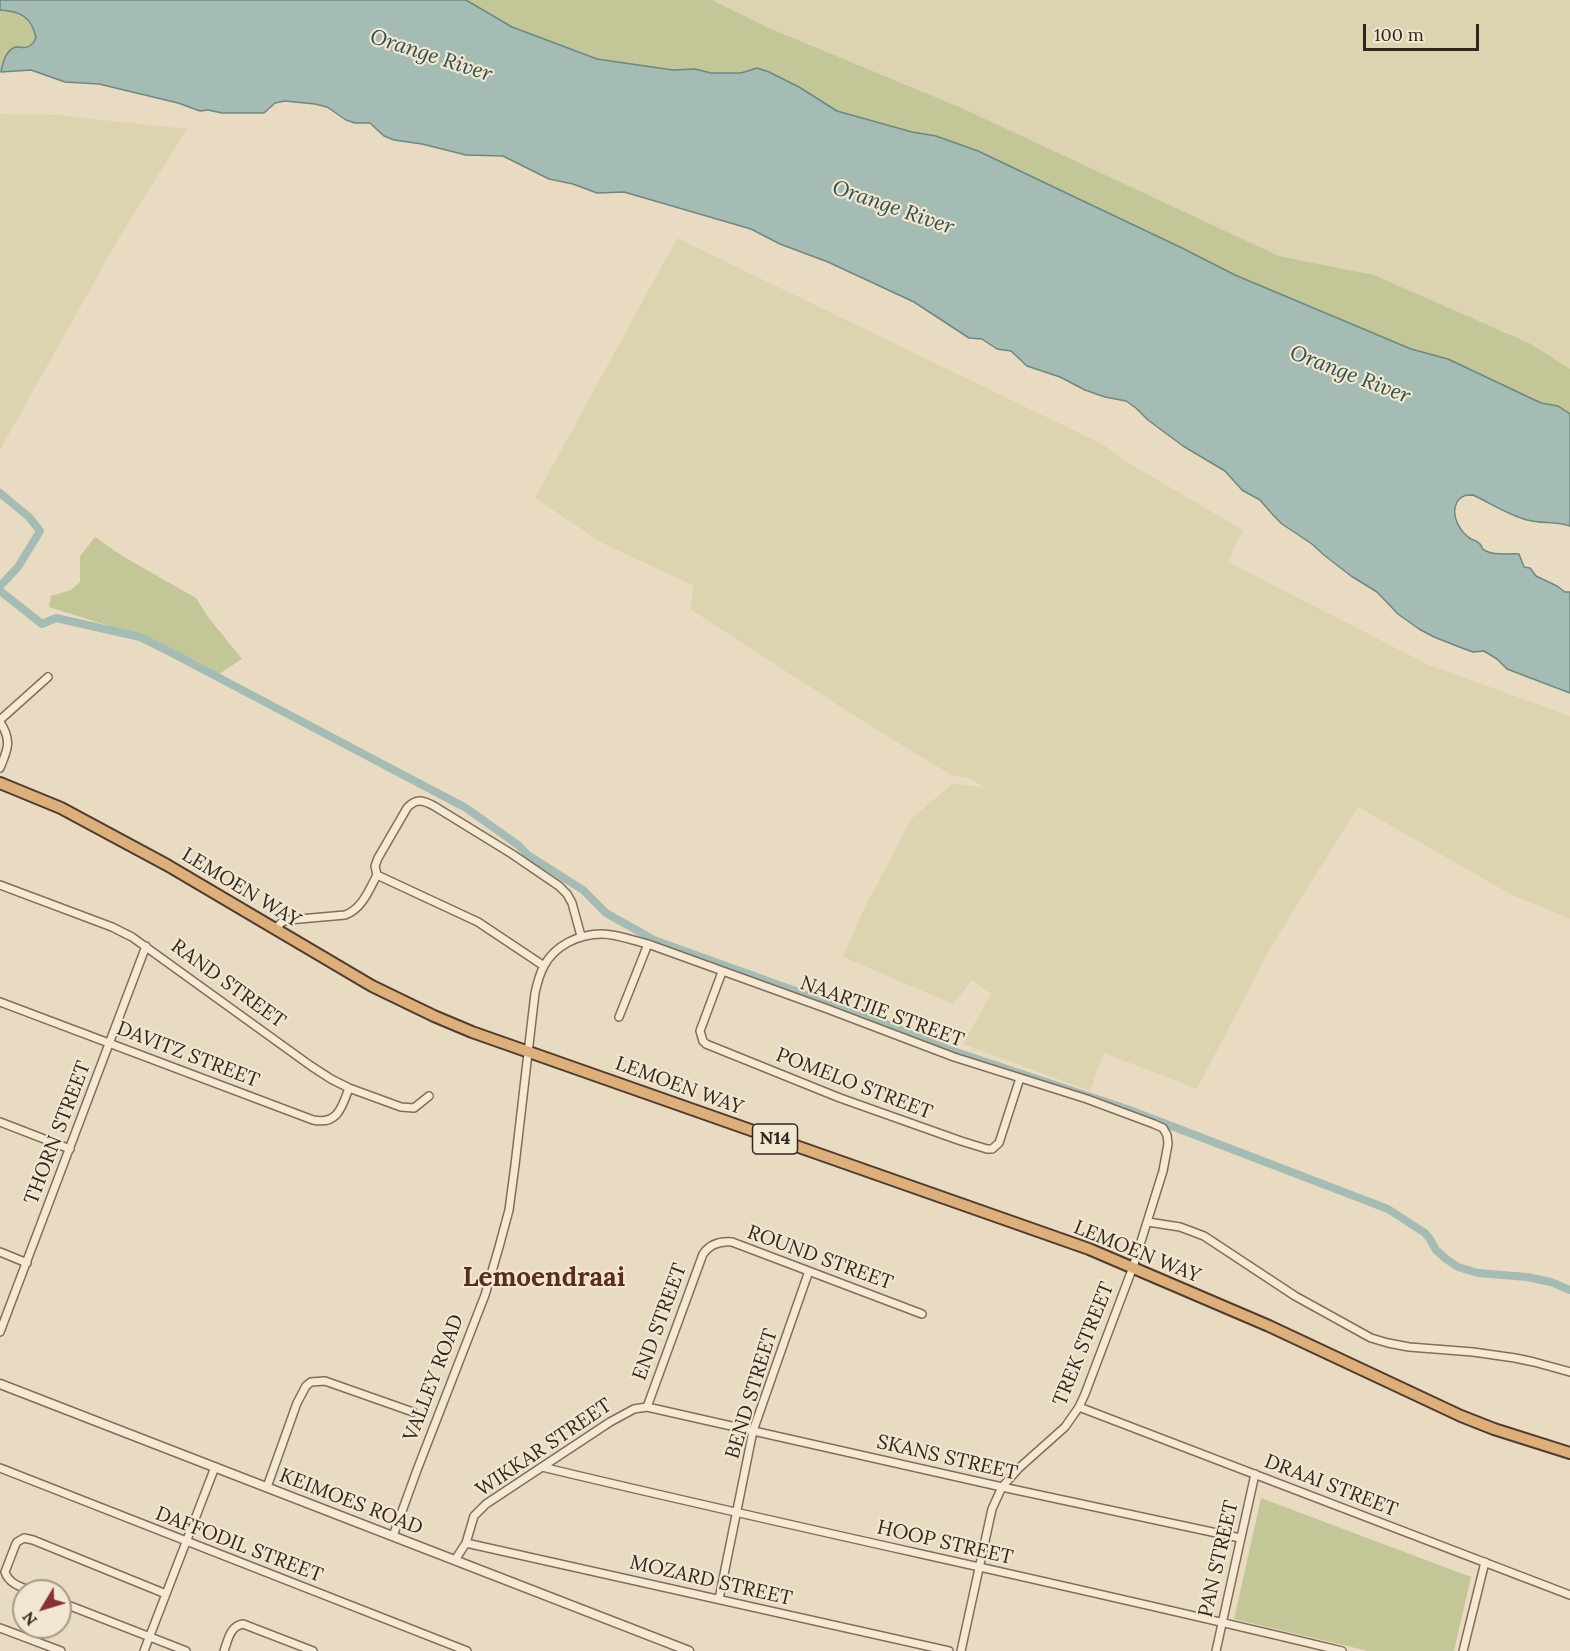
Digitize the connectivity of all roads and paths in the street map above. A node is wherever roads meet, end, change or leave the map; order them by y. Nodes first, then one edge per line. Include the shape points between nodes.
1 (48, 677) dead end
2 (0, 721) edge
3 (0, 768) edge
4 (0, 783) edge
5 (377, 875) junction
6 (0, 885) edge
7 (275, 929) junction
8 (581, 936) junction
9 (648, 944) junction
10 (146, 946) junction
11 (544, 966) junction
12 (722, 972) junction
13 (0, 1002) edge
14 (619, 1017) dead end
15 (109, 1043) junction
16 (528, 1053) junction
17 (1020, 1078) junction
18 (349, 1089) junction
19 (429, 1096) dead end
20 (0, 1122) edge
21 (1167, 1135) joint
22 (70, 1149) junction
23 (1148, 1222) junction
24 (707, 1248) joint
25 (0, 1252) edge
26 (27, 1263) junction
27 (1133, 1267) junction
28 (809, 1270) junction
29 (922, 1314) dead end
30 (0, 1332) edge
31 (1570, 1372) edge
32 (0, 1384) edge
33 (646, 1407) junction
34 (1079, 1407) junction
35 (413, 1412) dead end
36 (753, 1431) junction
37 (1570, 1454) edge
38 (215, 1467) junction
39 (542, 1467) junction
40 (0, 1468) edge
41 (1255, 1474) junction
42 (267, 1486) junction
43 (1002, 1487) junction
44 (736, 1513) junction
45 (393, 1536) junction
46 (1240, 1538) junction
47 (187, 1542) junction
48 (466, 1543) junction
49 (455, 1560) junction
50 (1485, 1562) junction
51 (979, 1567) junction
52 (12, 1582) edge
53 (166, 1594) junction
54 (1570, 1595) edge
55 (718, 1599) junction
56 (72, 1607) edge
57 (1222, 1622) junction
58 (0, 1628) edge
59 (149, 1637) junction
60 (61, 1651) edge
61 (144, 1651) edge
62 (186, 1651) edge
63 (224, 1651) edge
64 (313, 1651) edge
65 (467, 1651) edge
66 (689, 1651) edge
67 (949, 1651) edge
68 (961, 1651) edge
69 (1216, 1651) edge
70 (1342, 1651) edge
71 (1463, 1651) edge

1 - 2 street
2 - 3 street via 8,740
4 - 7 highway, LEMOEN WAY / N14 via 70,813
5 - 7 street via 353,912 288,920
5 - 8 street via 378,858 407,808 422,800 559,886 572,903
5 - 11 street via 478,922
6 - 10 street, RAND STREET via 125,933
7 - 16 highway, LEMOEN WAY / N14 via 372,986 434,1016
8 - 9 street, NAARTJIE STREET via 604,934
8 - 11 street via 556,951
9 - 12 street, NAARTJIE STREET
9 - 14 street
10 - 15 street, THORN STREET
10 - 18 street, RAND STREET via 311,1066
11 - 16 street, VALLEY ROAD via 535,993
12 - 17 street, NAARTJIE STREET
12 - 17 street, POMELO STREET via 700,1031 703,1041 840,1098 992,1149 1002,1135
13 - 15 street, DAVITZ STREET
15 - 18 street, DAVITZ STREET via 313,1120 325,1122 334,1118
15 - 22 street, THORN STREET
16 - 27 highway, LEMOEN WAY / N14
16 - 45 street, VALLEY ROAD via 509,1210 499,1247 485,1294
17 - 21 street, NAARTJIE STREET via 1154,1124
18 - 19 street, RAND STREET via 405,1108 416,1107
20 - 22 street
21 - 23 street, TREK STREET via 1163,1171
22 - 26 street, THORN STREET
23 - 27 street, TREK STREET
23 - 31 street via 1204,1236 1295,1296 1371,1338 1409,1347 1515,1358
24 - 28 street, ROUND STREET via 723,1241 732,1242
24 - 33 street, END STREET
25 - 26 street
26 - 30 street, THORN STREET
27 - 34 street, TREK STREET
27 - 37 highway, LEMOEN WAY / N14 via 1461,1416
28 - 29 street, ROUND STREET
28 - 36 street, BEND STREET
32 - 38 street, KEIMOES ROAD
33 - 36 street, SKANS STREET
33 - 39 street, WIKKAR STREET via 624,1414
34 - 41 street, DRAAI STREET
34 - 43 street, TREK STREET via 1058,1434
35 - 42 street via 325,1381 311,1382 297,1403
36 - 43 street, SKANS STREET
36 - 44 street, BEND STREET
38 - 42 street, KEIMOES ROAD
38 - 47 street
39 - 44 street, HOOP STREET
39 - 48 street, WIKKAR STREET via 474,1516
40 - 47 street, DAFFODIL STREET
41 - 46 street, PAN STREET
41 - 50 street, DRAAI STREET
42 - 45 street, KEIMOES ROAD
43 - 46 street, SKANS STREET
43 - 51 street, TREK STREET via 992,1509
44 - 51 street, HOOP STREET
44 - 55 street, BEND STREET
45 - 49 street, KEIMOES ROAD
46 - 57 street, PAN STREET
47 - 53 street
47 - 65 street, DAFFODIL STREET
48 - 49 street, WIKKAR STREET
48 - 55 street, MOZARD STREET
49 - 66 street, KEIMOES ROAD
50 - 54 street, DRAAI STREET
50 - 71 street
51 - 57 street, HOOP STREET
51 - 68 street, TREK STREET
52 - 53 street via 5,1572 17,1542 24,1538
53 - 59 street
55 - 67 street, MOZARD STREET
56 - 59 street
57 - 69 street, PAN STREET
57 - 70 street, HOOP STREET
58 - 60 street
59 - 61 street
59 - 62 street
63 - 64 street via 234,1628 243,1624

